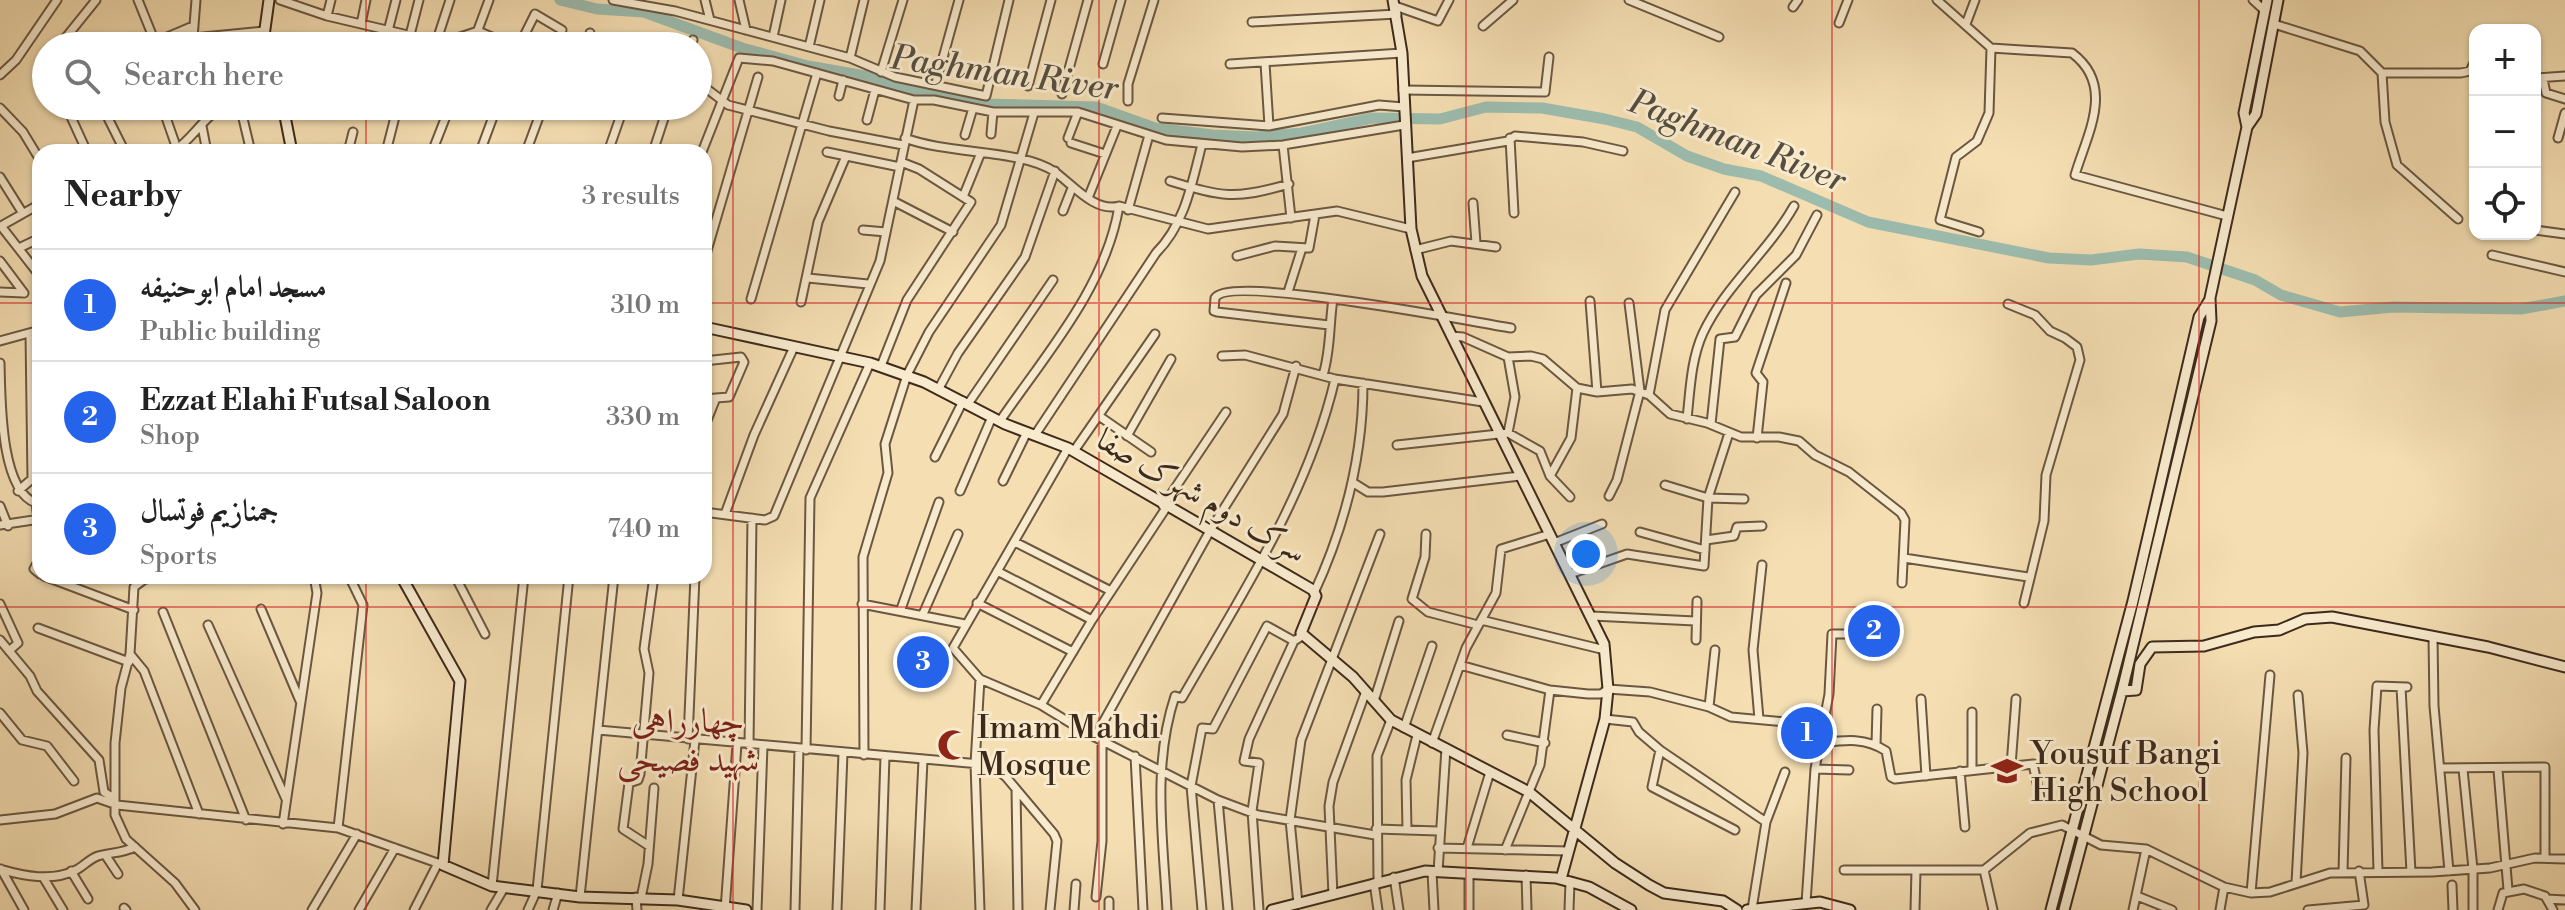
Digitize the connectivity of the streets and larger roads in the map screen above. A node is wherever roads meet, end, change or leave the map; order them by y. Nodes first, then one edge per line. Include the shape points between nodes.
1 (57, 0) edge
2 (96, 0) edge
3 (138, 0) edge
4 (196, 0) edge
5 (269, 0) edge
6 (280, 0) edge
7 (331, 0) edge
8 (366, 0) edge
9 (396, 0) edge
10 (419, 0) edge
11 (450, 0) edge
12 (489, 0) edge
13 (613, 0) edge
14 (705, 0) edge
15 (739, 0) edge
16 (781, 0) edge
17 (820, 0) edge
18 (864, 0) edge
19 (903, 0) edge
20 (959, 0) edge
21 (1009, 0) edge
22 (1051, 0) edge
23 (1088, 0) edge
24 (1121, 0) edge
25 (1154, 0) edge
26 (1449, 0) edge
27 (1513, 0) edge
28 (1629, 0) edge
29 (1848, 0) edge
30 (1975, 0) edge
31 (2253, 0) edge
32 (2267, 0) edge
33 (2278, 0) edge
34 (1940, 1) edge
35 (292, 2) edge
36 (1395, 7) edge
37 (2265, 11) junction
38 (327, 16) junction
39 (710, 20) junction
40 (1252, 22) dead end
41 (1839, 23) dead end
42 (361, 24) junction
43 (1966, 24) junction
44 (2274, 24) junction
45 (193, 26) junction
46 (1483, 26) dead end
47 (562, 30) dead end
48 (746, 30) junction
49 (264, 31) joint
50 (388, 31) junction
51 (478, 31) edge
52 (35, 32) edge
53 (70, 32) edge
54 (151, 32) edge
55 (179, 32) edge
56 (193, 32) edge
57 (254, 32) edge
58 (394, 32) edge
59 (411, 32) edge
60 (440, 32) edge
61 (526, 32) edge
62 (32, 37) edge
63 (773, 37) junction
64 (1719, 37) dead end
65 (809, 47) junction
66 (1991, 48) junction
67 (1402, 53) junction
68 (1549, 57) dead end
69 (850, 58) junction
70 (1265, 63) junction
71 (1103, 64) dead end
72 (1230, 64) dead end
73 (2469, 71) edge
74 (881, 72) junction
75 (817, 73) junction
76 (2382, 73) junction
77 (0, 75) edge
78 (2565, 76) edge
79 (758, 77) dead end
80 (2541, 79) edge
81 (843, 80) junction
82 (936, 83) junction
83 (2541, 83) edge
84 (1028, 86) dead end
85 (875, 90) junction
86 (1403, 90) junction
87 (712, 91) edge
88 (1062, 94) dead end
89 (839, 96) dead end
90 (722, 98) junction
91 (2565, 99) edge
92 (914, 100) junction
93 (1128, 101) dead end
94 (0, 108) edge
95 (973, 108) junction
96 (749, 109) junction
97 (1404, 109) junction
98 (993, 112) junction
99 (1078, 112) junction
100 (1034, 113) junction
101 (2565, 113) edge
102 (1162, 118) dead end
103 (72, 120) edge
104 (109, 120) edge
105 (166, 120) edge
106 (204, 120) edge
107 (243, 120) edge
108 (286, 120) edge
109 (394, 120) edge
110 (445, 120) edge
111 (492, 120) edge
112 (538, 120) edge
113 (619, 120) edge
114 (663, 120) edge
115 (867, 120) dead end
116 (802, 124) junction
117 (1404, 124) junction
118 (202, 126) junction
119 (1117, 126) junction
120 (1269, 126) junction
121 (2247, 127) junction
122 (353, 132) dead end
123 (991, 134) dead end
124 (965, 135) dead end
125 (1149, 135) junction
126 (1510, 138) junction
127 (2558, 138) dead end
128 (904, 142) junction
129 (83, 144) edge
130 (121, 144) edge
131 (173, 144) edge
132 (182, 144) edge
133 (205, 144) edge
134 (249, 144) edge
135 (290, 144) edge
136 (350, 144) edge
137 (388, 144) edge
138 (435, 144) edge
139 (483, 144) edge
140 (529, 144) edge
141 (611, 144) edge
142 (656, 144) edge
143 (705, 144) edge
144 (1202, 144) junction
145 (1283, 145) junction
146 (32, 147) edge
147 (1623, 151) dead end
148 (827, 152) dead end
149 (1105, 154) junction
150 (980, 155) junction
151 (846, 156) junction
152 (1021, 158) junction
153 (1407, 158) junction
154 (900, 165) junction
155 (1055, 171) junction
156 (0, 177) edge
157 (1170, 181) dead end
158 (1289, 184) junction
159 (1191, 187) junction
160 (1072, 188) junction
161 (1735, 192) dead end
162 (963, 197) junction
163 (1088, 198) junction
164 (893, 201) junction
165 (1473, 203) dead end
166 (1119, 206) junction
167 (1794, 206) dead end
168 (32, 208) edge
169 (1128, 210) junction
170 (1063, 211) dead end
171 (22, 212) junction
172 (1514, 213) dead end
173 (1315, 215) junction
174 (1817, 215) dead end
175 (2227, 216) junction
176 (1291, 218) junction
177 (2458, 219) dead end
178 (1178, 222) junction
179 (1411, 229) junction
180 (863, 230) dead end
181 (2541, 231) edge
182 (886, 232) junction
183 (953, 232) junction
184 (1979, 232) dead end
185 (712, 234) edge
186 (2565, 234) edge
187 (32, 242) edge
188 (1476, 243) junction
189 (1496, 247) dead end
190 (19, 248) junction
191 (1302, 248) junction
192 (1415, 250) junction
193 (2492, 255) dead end
194 (1237, 256) dead end
195 (0, 261) edge
196 (32, 265) edge
197 (2565, 272) edge
198 (808, 278) junction
199 (1053, 280) dead end
200 (1786, 283) dead end
201 (868, 284) junction
202 (0, 292) edge
203 (1288, 292) junction
204 (2210, 298) junction
205 (751, 299) dead end
206 (1333, 299) junction
207 (1590, 301) dead end
208 (801, 302) dead end
209 (1629, 303) dead end
210 (2008, 304) dead end
211 (1442, 318) junction
212 (1329, 325) junction
213 (1511, 328) dead end
214 (712, 329) edge
215 (30, 333) joint
216 (1155, 334) dead end
217 (1451, 336) junction
218 (0, 341) edge
219 (793, 349) junction
220 (1222, 356) dead end
221 (1508, 357) junction
222 (841, 358) junction
223 (1171, 359) dead end
224 (712, 360) edge
225 (0, 363) edge
226 (876, 365) junction
227 (1296, 366) junction
228 (907, 375) junction
229 (1323, 375) junction
230 (1335, 379) junction
231 (1363, 383) junction
232 (1577, 388) junction
233 (938, 390) junction
234 (1640, 391) junction
235 (1597, 392) junction
236 (1649, 395) junction
237 (712, 398) edge
238 (716, 398) junction
239 (1483, 402) junction
240 (966, 403) junction
241 (712, 408) edge
242 (1226, 412) dead end
243 (1099, 416) junction
244 (996, 419) junction
245 (1687, 419) junction
246 (1711, 424) junction
247 (1729, 433) junction
248 (1031, 434) junction
249 (1503, 434) junction
250 (1127, 436) junction
251 (1757, 438) junction
252 (1397, 445) dead end
253 (1071, 450) junction
254 (1151, 452) dead end
255 (935, 457) dead end
256 (1520, 476) junction
257 (1550, 476) junction
258 (1003, 481) dead end
259 (1352, 482) junction
260 (1665, 485) dead end
261 (18, 491) junction
262 (960, 491) dead end
263 (1609, 496) dead end
264 (1570, 497) dead end
265 (1708, 498) junction
266 (1744, 499) dead end
267 (32, 501) edge
268 (939, 502) dead end
269 (0, 506) edge
270 (1164, 507) junction
271 (712, 513) edge
272 (725, 514) junction
273 (752, 518) junction
274 (32, 521) edge
275 (1602, 524) dead end
276 (4, 525) edge
277 (1762, 526) dead end
278 (1211, 529) junction
279 (1640, 532) dead end
280 (958, 534) dead end
281 (1380, 534) dead end
282 (1426, 534) dead end
283 (1552, 538) junction
284 (1706, 540) junction
285 (1015, 542) junction
286 (1705, 550) junction
287 (1904, 558) junction
288 (1262, 559) junction
289 (1762, 565) dead end
290 (997, 571) junction
291 (1570, 574) junction
292 (2028, 577) junction
293 (1902, 583) dead end
294 (66, 584) edge
295 (138, 584) edge
296 (315, 584) edge
297 (353, 584) edge
298 (405, 584) edge
299 (459, 584) edge
300 (523, 584) edge
301 (568, 584) edge
302 (613, 584) edge
303 (653, 584) edge
304 (695, 584) edge
305 (1111, 591) junction
306 (1314, 593) junction
307 (1697, 601) dead end
308 (977, 603) junction
309 (2024, 603) dead end
310 (0, 604) edge
311 (862, 604) junction
312 (261, 609) dead end
313 (901, 609) junction
314 (134, 610) junction
315 (163, 612) dead end
316 (923, 614) junction
317 (1592, 616) junction
318 (1092, 620) junction
319 (1399, 621) dead end
320 (1695, 621) junction
321 (1480, 622) junction
322 (965, 624) junction
323 (208, 625) dead end
324 (38, 628) dead end
325 (485, 634) dead end
326 (1893, 634) dead end
327 (2433, 637) junction
328 (1298, 638) junction
329 (0, 640) edge
330 (1696, 640) dead end
331 (1432, 646) dead end
332 (1605, 650) junction
333 (1715, 650) dead end
334 (9, 651) junction
335 (1073, 652) junction
336 (130, 658) junction
337 (1333, 661) junction
338 (1460, 665) junction
339 (2565, 667) edge
340 (2270, 675) dead end
341 (980, 679) junction
342 (1608, 689) junction
343 (1550, 690) junction
344 (1366, 691) junction
345 (2122, 691) junction
346 (2298, 695) dead end
347 (1921, 699) dead end
348 (2016, 699) dead end
349 (1374, 701) junction
350 (301, 703) junction
351 (1041, 705) junction
352 (1709, 707) junction
353 (1877, 709) dead end
354 (1972, 712) dead end
355 (0, 713) edge
356 (1605, 719) junction
357 (1759, 719) junction
358 (1391, 720) junction
359 (1404, 728) junction
360 (598, 730) junction
361 (643, 732) junction
362 (1417, 735) junction
363 (1507, 735) dead end
364 (1099, 739) junction
365 (691, 740) junction
366 (1821, 740) junction
367 (1432, 743) junction
368 (1545, 743) junction
369 (737, 744) junction
370 (749, 745) junction
371 (1876, 745) junction
372 (763, 746) junction
373 (1446, 748) junction
374 (803, 749) junction
375 (1660, 750) junction
376 (843, 753) junction
377 (864, 755) junction
378 (885, 756) junction
379 (1135, 756) junction
380 (2346, 758) dead end
381 (923, 760) junction
382 (975, 764) junction
383 (2011, 766) junction
384 (1160, 768) junction
385 (2440, 768) junction
386 (1815, 769) junction
387 (2463, 769) junction
388 (1849, 770) dead end
389 (1972, 770) junction
390 (2498, 770) junction
391 (1960, 771) junction
392 (1490, 772) junction
393 (1785, 772) dead end
394 (1926, 776) junction
395 (74, 781) dead end
396 (1191, 786) junction
397 (654, 788) dead end
398 (1016, 789) junction
399 (1529, 792) junction
400 (2040, 797) dead end
401 (1218, 800) junction
402 (287, 801) junction
403 (116, 802) junction
404 (1252, 811) junction
405 (199, 814) junction
406 (0, 820) edge
407 (246, 820) junction
408 (1290, 820) junction
409 (1766, 822) junction
410 (283, 824) junction
411 (1965, 827) dead end
412 (338, 828) junction
413 (1329, 829) junction
414 (2072, 829) junction
415 (1407, 830) junction
416 (1735, 830) dead end
417 (1438, 831) junction
418 (1575, 831) junction
419 (1376, 832) junction
420 (357, 834) junction
421 (2083, 837) junction
422 (649, 846) junction
423 (135, 847) junction
424 (395, 848) junction
425 (1438, 848) junction
426 (1467, 848) junction
427 (2146, 849) junction
428 (1505, 850) junction
429 (1569, 851) junction
430 (106, 856) junction
431 (2545, 858) junction
432 (2565, 859) edge
433 (441, 864) junction
434 (2505, 864) junction
435 (0, 869) edge
436 (2473, 869) junction
437 (1844, 870) dead end
438 (1916, 870) junction
439 (1984, 870) junction
440 (71, 871) junction
441 (2359, 871) junction
442 (2378, 871) junction
443 (2449, 871) junction
444 (1435, 872) junction
445 (2343, 872) junction
446 (2411, 872) junction
447 (1469, 873) junction
448 (118, 874) dead end
449 (1526, 875) junction
450 (43, 877) junction
451 (1394, 877) junction
452 (1565, 880) junction
453 (1376, 882) junction
454 (2296, 883) junction
455 (1076, 884) dead end
456 (2452, 885) dead end
457 (492, 886) junction
458 (2224, 887) junction
459 (504, 888) junction
460 (537, 890) junction
461 (2508, 890) junction
462 (558, 893) junction
463 (2251, 893) junction
464 (1333, 895) junction
465 (2137, 896) junction
466 (580, 897) junction
467 (1096, 897) dead end
468 (638, 898) junction
469 (88, 899) dead end
470 (2547, 899) junction
471 (678, 900) junction
472 (2565, 900) edge
473 (1109, 901) dead end
474 (1806, 903) junction
475 (1303, 905) edge
476 (1827, 906) edge
477 (726, 908) edge
478 (2353, 908) edge
479 (1754, 909) edge
480 (24, 910) edge
481 (63, 910) edge
482 (195, 910) edge
483 (312, 910) edge
484 (359, 910) edge
485 (414, 910) edge
486 (491, 910) edge
487 (528, 910) edge
488 (553, 910) edge
489 (637, 910) edge
490 (746, 910) edge
491 (757, 910) edge
492 (795, 910) edge
493 (837, 910) edge
494 (880, 910) edge
495 (916, 910) edge
496 (980, 910) edge
497 (1018, 910) edge
498 (1050, 910) edge
499 (1074, 910) edge
500 (1109, 910) edge
501 (1143, 910) edge
502 (1167, 910) edge
503 (1202, 910) edge
504 (1228, 910) edge
505 (1259, 910) edge
506 (1272, 910) edge
507 (1378, 910) edge
508 (1399, 910) edge
509 (1434, 910) edge
510 (1469, 910) edge
511 (1527, 910) edge
512 (1569, 910) edge
513 (1631, 910) edge
514 (1737, 910) edge
515 (1850, 910) edge
516 (1915, 910) edge
517 (1993, 910) edge
518 (2051, 910) edge
519 (2064, 910) edge
520 (2133, 910) edge
521 (2172, 910) edge
522 (2220, 910) edge
523 (2308, 910) edge
524 (2453, 910) edge
525 (2473, 910) edge
526 (2498, 910) edge
527 (2553, 910) edge

1 - 52 street
2 - 53 street
3 - 54 street
4 - 45 street
5 - 49 street
6 - 35 street
7 - 38 street
8 - 42 street
9 - 50 street
10 - 59 street
11 - 60 street
12 - 51 street
13 - 39 street
14 - 39 street
15 - 48 street
16 - 63 street
17 - 65 street
18 - 69 street
19 - 74 street
20 - 82 street
21 - 82 street via 986,96
22 - 84 street
23 - 88 street
24 - 71 street
25 - 93 street via 1128,84
26 - 36 street via 1438,21
27 - 46 street
28 - 64 street
29 - 41 street
30 - 43 street
31 - 37 street
32 - 37 street
33 - 44 street
34 - 43 street
35 - 38 street
36 - 40 street
36 - 67 street
37 - 121 street via 2244,113
38 - 42 street
39 - 48 street
42 - 50 street
43 - 66 street
44 - 76 street via 2360,51
44 - 121 street via 2256,114
45 - 55 street
45 - 56 street
47 - 61 street via 535,14
48 - 63 street
49 - 57 street
50 - 58 street
62 - 77 street
63 - 65 street
65 - 69 street
66 - 175 street via 2072,53 2088,69 2097,106 2075,175
66 - 184 street via 1989,113 1977,141 1956,157 1940,220
67 - 70 street
67 - 86 street
68 - 86 street via 1545,92
69 - 74 street
70 - 72 street
70 - 120 street
73 - 76 street
74 - 82 street
75 - 81 street
75 - 90 street via 739,58
75 - 116 street
76 - 177 street via 2385,122 2397,165
78 - 80 street
79 - 96 street
81 - 85 street
81 - 89 street
83 - 91 street via 2546,93
85 - 92 street
85 - 115 street
86 - 97 street
87 - 90 street
90 - 96 street via 728,105
90 - 143 street
92 - 95 street
92 - 128 street
94 - 146 street
95 - 98 street
95 - 124 street
96 - 116 street
96 - 185 street
97 - 117 street
97 - 120 street via 1379,105
98 - 100 street
98 - 123 street
99 - 100 street
99 - 119 street
99 - 149 street via 1070,140
100 - 152 street
101 - 127 street
102 - 120 street
103 - 129 street
104 - 130 street
105 - 131 street
106 - 118 street
107 - 134 street
108 - 135 street
109 - 137 street
110 - 138 street
111 - 139 street
112 - 140 street
113 - 141 street
114 - 142 street
116 - 128 street
116 - 205 street
117 - 145 street
117 - 153 street
118 - 132 street
118 - 133 street
119 - 125 street
119 - 149 street
121 - 175 street
122 - 136 street
125 - 144 street
125 - 169 street
126 - 147 street via 1583,142
126 - 153 street
126 - 172 street
128 - 150 street
128 - 154 street
144 - 145 street
144 - 159 street
145 - 158 street
148 - 151 street
149 - 163 street
150 - 152 street
150 - 162 street
151 - 154 street
151 - 198 street via 818,222
152 - 155 street
152 - 228 street via 1001,225 929,332
153 - 179 street
154 - 162 street via 919,169
154 - 164 street
155 - 160 street
155 - 233 street via 1025,257
156 - 171 street
157 - 159 street
158 - 159 street via 1220,197
158 - 176 street
159 - 178 street
160 - 163 street
160 - 170 street
161 - 236 street via 1665,310
162 - 183 street via 970,206
163 - 166 street
164 - 182 street
164 - 183 street
165 - 188 street
166 - 169 street
166 - 244 street via 1085,297
167 - 245 street via 1704,332
168 - 171 street
169 - 178 street
171 - 190 street via 1,226
173 - 176 street
173 - 179 street via 1350,212
173 - 191 street via 1311,243
174 - 246 street via 1796,255 1756,295 1735,337 1720,339
175 - 204 street
176 - 178 street via 1208,229
178 - 248 street
179 - 192 street
180 - 182 street
181 - 186 street
182 - 201 street
183 - 226 street via 907,300
187 - 190 street
188 - 189 street
188 - 192 street via 1451,241
190 - 196 street
191 - 194 street via 1275,246
191 - 203 street
192 - 211 street
193 - 197 street
195 - 202 street via 24,293
198 - 201 street
198 - 208 street
199 - 240 street
200 - 251 street via 1756,373 1763,382
201 - 222 street
203 - 206 street
203 - 212 street via 1217,293 1214,311
204 - 345 street via 2211,321
204 - 414 street via 2199,317 2133,601
206 - 211 street
206 - 212 street
207 - 235 street
209 - 234 street
210 - 292 street via 2035,315 2077,347 2080,360 2046,475 2044,521
211 - 213 street
211 - 217 street
212 - 229 street via 1331,347
214 - 219 street, سرک دوم شهرک صفا
215 - 218 street
215 - 261 street via 32,479
216 - 243 street
217 - 221 street
217 - 239 street
219 - 222 street, سرک دوم شهرک صفا
219 - 272 street
220 - 227 street via 1245,355
221 - 232 street via 1543,359
221 - 249 street via 1515,397
222 - 226 street, سرک دوم شهرک صفا
222 - 273 street via 774,516
223 - 250 street
224 - 238 street via 741,357 744,362 729,397
225 - 261 street via 2,457
226 - 228 street, سرک دوم شهرک صفا
226 - 374 street via 810,498
227 - 229 street
227 - 278 street via 1283,414
228 - 233 street, سرک دوم شهرک صفا
228 - 311 street via 885,444 888,473 866,538
229 - 230 street
230 - 231 street
230 - 288 street via 1304,480
231 - 239 street
231 - 259 street via 1362,440
232 - 235 street
232 - 257 street via 1571,438
233 - 240 street, سرک دوم شهرک صفا
234 - 235 street
234 - 236 street
234 - 263 street
236 - 245 street via 1670,414
237 - 238 street
238 - 241 street
239 - 249 street
240 - 244 street, سرک دوم شهرک صفا
240 - 255 street
242 - 270 street
243 - 250 street
243 - 253 street
244 - 248 street, سرک دوم شهرک صفا
244 - 262 street
245 - 246 street
246 - 247 street
247 - 251 street
247 - 265 street
248 - 253 street, سرک دوم شهرک صفا
248 - 258 street
249 - 252 street
249 - 256 street
249 - 257 street via 1540,451
250 - 254 street
251 - 287 street via 1799,441 1895,506 1905,520
253 - 270 street, سرک دوم شهرک صفا
253 - 285 street
256 - 259 street via 1383,492 1368,492
256 - 283 street
257 - 264 street
259 - 306 street
260 - 265 street
261 - 267 street
265 - 266 street
265 - 284 street
268 - 313 street
269 - 276 street
270 - 278 street, سرک دوم شهرک صفا
270 - 305 street
271 - 272 street
272 - 273 street
273 - 370 street
274 - 276 street
275 - 283 street
277 - 284 street via 1737,527 1734,536
278 - 288 street, سرک دوم شهرک صفا
278 - 364 street
279 - 286 street
280 - 316 street
281 - 337 street
282 - 321 street via 1412,599 1428,612
283 - 291 street
283 - 321 street via 1501,549 1496,593
284 - 286 street
285 - 290 street
285 - 305 street
286 - 291 street via 1704,566 1627,554
287 - 292 street
287 - 293 street
288 - 306 street, سرک دوم شهرک صفا
288 - 384 street via 1182,698 1175,696
289 - 357 street via 1753,650
290 - 308 street
290 - 318 street
291 - 317 street
292 - 309 street
294 - 314 street
295 - 314 street
296 - 350 street
297 - 412 street via 363,605
298 - 433 street via 460,681
299 - 325 street
300 - 457 street
301 - 460 street
302 - 360 street
303 - 361 street via 644,649 649,673
304 - 365 street
305 - 318 street
306 - 328 street, سرک دوم شهرک صفا
307 - 320 street
308 - 322 street
308 - 335 street
310 - 334 street via 18,643
311 - 313 street
311 - 377 street
312 - 350 street
313 - 316 street
314 - 336 street
315 - 407 street
316 - 322 street
317 - 320 street
317 - 332 street
318 - 335 street
319 - 349 street
320 - 330 street
321 - 332 street
321 - 338 street
322 - 341 street via 953,648
323 - 402 street
324 - 336 street
326 - 366 street via 1832,634
327 - 339 street
327 - 345 street via 2349,618 2305,619 2204,646 2152,647 2140,664 2136,690
327 - 385 street
328 - 337 street
328 - 396 street via 1267,626 1213,729 1202,728
328 - 404 street via 1249,739 1244,761 1259,763
329 - 334 street
331 - 359 street
332 - 342 street
333 - 352 street
334 - 403 street via 99,760 104,792
335 - 351 street
336 - 403 street via 121,688
336 - 405 street via 144,671
337 - 344 street
337 - 408 street via 1301,740
338 - 343 street
338 - 367 street
340 - 463 street
341 - 351 street
341 - 382 street
342 - 343 street via 1601,694
342 - 352 street via 1650,692
342 - 356 street
343 - 368 street via 1543,721 1548,727
344 - 349 street
344 - 413 street via 1333,782
345 - 421 street
346 - 454 street via 2303,761
347 - 394 street
348 - 383 street
349 - 358 street
350 - 402 street
351 - 364 street
352 - 357 street via 1731,717
353 - 371 street
354 - 389 street
355 - 395 street via 22,740 47,746
356 - 375 street via 1633,722
356 - 418 street
357 - 366 street via 1797,723 1796,732
358 - 359 street
358 - 419 street via 1377,756
359 - 362 street
360 - 361 street
360 - 466 street
361 - 365 street
361 - 422 street via 640,774 629,783 623,829
362 - 367 street
362 - 415 street via 1408,767
363 - 368 street
364 - 379 street
364 - 467 street via 1102,841
365 - 369 street
365 - 471 street
366 - 371 street
366 - 386 street
367 - 373 street
368 - 399 street
369 - 370 street
369 - 477 street
370 - 372 street
371 - 394 street via 1886,751 1891,777
372 - 374 street
372 - 491 street
373 - 392 street
373 - 417 street
374 - 376 street
374 - 492 street
375 - 409 street
375 - 416 street via 1652,787
376 - 377 street
376 - 493 street
377 - 378 street
378 - 381 street
378 - 494 street
379 - 384 street
379 - 501 street
380 - 445 street
381 - 382 street
381 - 495 street
382 - 398 street via 991,765
382 - 496 street
383 - 389 street
383 - 400 street via 2036,765
384 - 396 street
384 - 502 street
385 - 387 street
385 - 443 street
386 - 388 street
386 - 474 street
387 - 390 street
387 - 436 street
389 - 391 street
390 - 431 street via 2545,767
390 - 434 street
391 - 394 street
391 - 411 street
392 - 399 street
392 - 426 street
393 - 409 street
396 - 401 street
396 - 503 street
397 - 422 street
398 - 497 street
398 - 498 street via 1057,841
399 - 418 street
399 - 428 street
401 - 404 street
401 - 504 street
402 - 410 street
403 - 405 street
403 - 406 street via 97,798 55,814
403 - 423 street via 115,815
404 - 408 street
404 - 505 street
405 - 407 street
407 - 410 street
408 - 413 street
408 - 475 street
409 - 479 street
410 - 412 street
412 - 420 street
413 - 419 street
413 - 464 street
414 - 421 street
414 - 439 street via 2049,825 2030,833
414 - 518 street
415 - 417 street
415 - 419 street
417 - 425 street
418 - 429 street
418 - 514 street via 1664,893 1723,901
419 - 453 street
420 - 424 street
420 - 483 street
421 - 427 street via 2101,845
421 - 519 street
422 - 468 street
423 - 430 street
423 - 482 street via 175,883
424 - 433 street
424 - 484 street
425 - 426 street
425 - 444 street
426 - 428 street
427 - 458 street
427 - 465 street
428 - 429 street
429 - 452 street
430 - 440 street
430 - 448 street
431 - 432 street
431 - 434 street
433 - 457 street
433 - 485 street
434 - 436 street
434 - 461 street
435 - 450 street
435 - 480 street
436 - 443 street
436 - 525 street
437 - 438 street
438 - 439 street
438 - 516 street
439 - 517 street
440 - 450 street
440 - 469 street
441 - 442 street
441 - 445 street
441 - 478 street via 2364,905
442 - 446 street
442 - 446 street via 2377,686 2404,687
443 - 446 street
444 - 447 street
444 - 451 street
444 - 509 street
445 - 454 street
447 - 449 street
447 - 510 street
449 - 452 street
449 - 511 street
450 - 481 street
451 - 453 street
451 - 508 street
452 - 512 street
452 - 513 street
453 - 464 street
453 - 507 street
454 - 463 street
455 - 499 street
456 - 524 street
457 - 459 street
458 - 463 street
458 - 522 street
459 - 460 street
459 - 486 street
460 - 462 street
460 - 487 street
461 - 470 street via 2538,891
461 - 526 street
462 - 466 street
462 - 488 street
464 - 475 street
465 - 520 street
465 - 521 street
466 - 468 street
468 - 471 street
468 - 489 street
470 - 472 street
470 - 527 street
471 - 477 street
473 - 500 street
474 - 476 street
474 - 479 street
475 - 506 street
476 - 515 street
477 - 490 street
478 - 523 street

